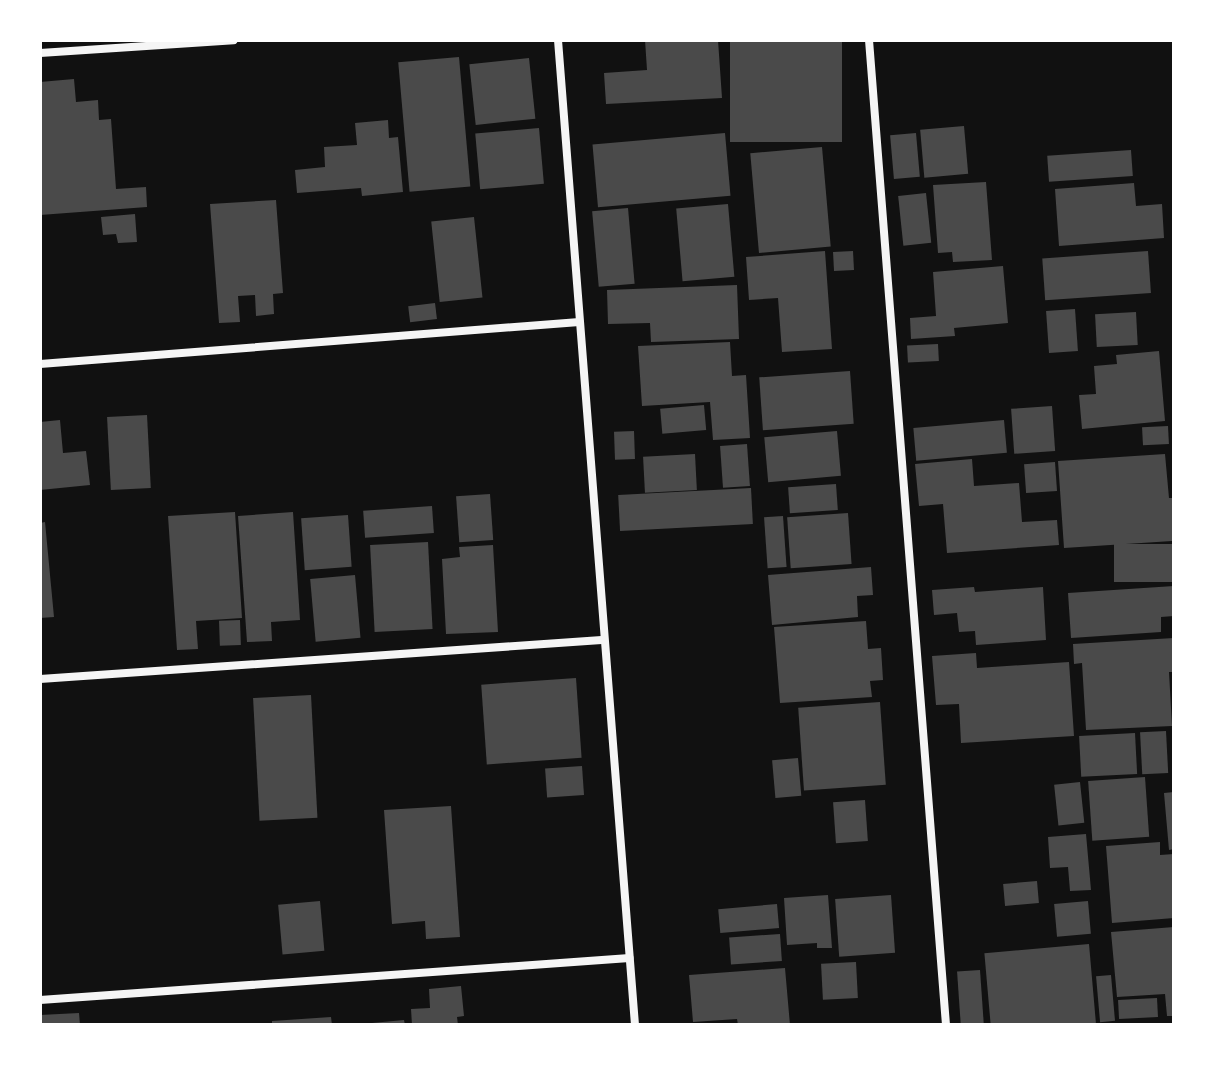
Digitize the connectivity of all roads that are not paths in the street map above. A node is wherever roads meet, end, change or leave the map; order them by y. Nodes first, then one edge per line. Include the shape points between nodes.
1 (234, 40) edge
2 (558, 40) edge
3 (869, 40) edge
4 (40, 53) edge
5 (579, 322) junction
6 (40, 364) edge
7 (602, 640) junction
8 (40, 679) edge
9 (630, 958) junction
10 (40, 1000) edge
11 (635, 1025) edge
12 (946, 1025) edge

1 - 4 street
2 - 5 street
3 - 12 street
5 - 6 street
5 - 7 street
7 - 8 street
7 - 9 street
9 - 10 street
9 - 11 street

